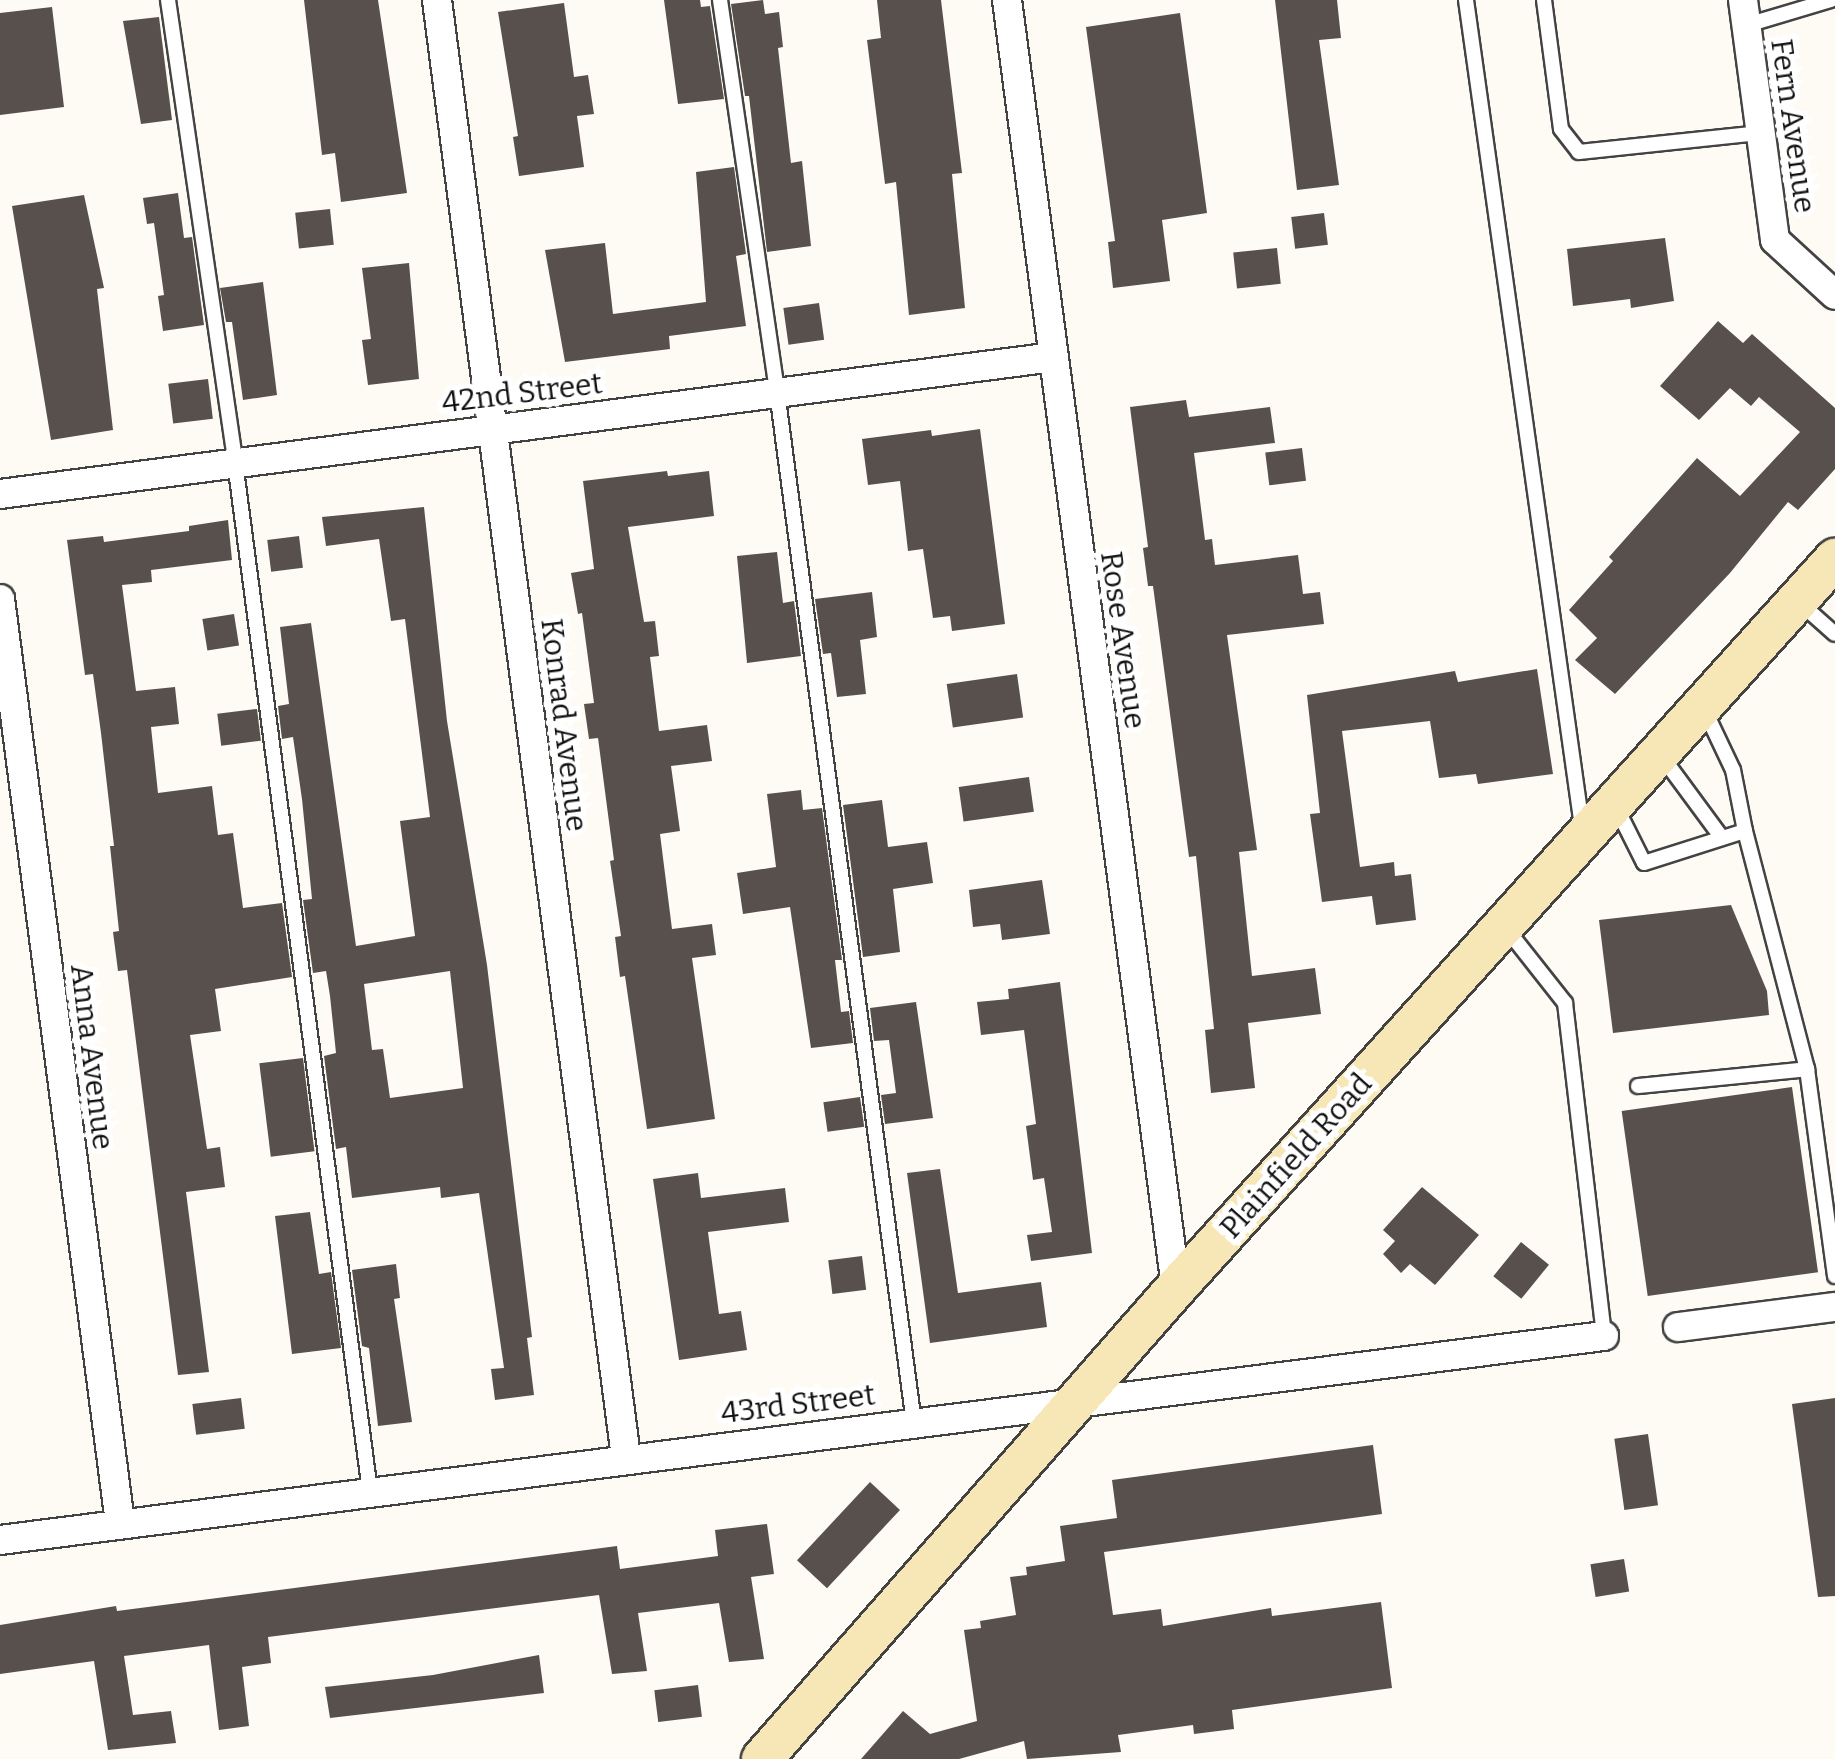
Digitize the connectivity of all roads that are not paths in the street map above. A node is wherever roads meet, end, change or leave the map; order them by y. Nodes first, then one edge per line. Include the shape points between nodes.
1 (168, 0) edge
2 (437, 0) edge
3 (720, 0) edge
4 (1006, 0) edge
5 (1466, 0) edge
6 (1544, 0) edge
7 (1831, 0) edge
8 (1745, 12) edge
9 (1761, 134) junction
10 (1835, 295) edge
11 (1053, 357) junction
12 (777, 392) junction
13 (492, 430) junction
14 (235, 462) junction
15 (0, 494) edge
16 (1835, 559) edge
17 (0, 599) edge
18 (1797, 600) junction
19 (1835, 634) edge
20 (1702, 706) junction
21 (1660, 754) junction
22 (1614, 804) junction
23 (1745, 831) junction
24 (1584, 838) junction
25 (1722, 838) junction
26 (1504, 926) junction
27 (1807, 1069) junction
28 (1638, 1086) dead end
29 (1835, 1276) edge
30 (1176, 1288) junction
31 (1835, 1307) edge
32 (1678, 1327) dead end
33 (1604, 1336) joint
34 (1075, 1404) junction
35 (914, 1424) junction
36 (626, 1458) junction
37 (370, 1491) junction
38 (120, 1524) junction
39 (0, 1540) edge
40 (762, 1759) edge

1 - 14 lane
2 - 13 street, Konrad Avenue
3 - 12 lane
4 - 11 street, Rose Avenue
5 - 24 lane
6 - 9 lane via 1561,129 1579,152
7 - 8 lane
8 - 9 street, Fern Avenue
9 - 10 street, Fern Avenue via 1775,240
11 - 12 street, 42nd Street
11 - 30 street, Rose Avenue
12 - 13 street, 42nd Street
12 - 35 lane
13 - 14 street, 42nd Street
13 - 36 street, Konrad Avenue
14 - 15 street, 42nd Street
14 - 37 lane
16 - 18 street, Plainfield Road
17 - 38 street, Anna Avenue
18 - 19 lane
18 - 20 street, Plainfield Road
20 - 21 street, Plainfield Road
20 - 23 lane via 1733,770
21 - 22 street, Plainfield Road
21 - 25 lane
22 - 24 street, Plainfield Road
22 - 25 lane via 1644,863
23 - 25 lane
23 - 27 lane
24 - 26 street, Plainfield Road
26 - 30 street, Plainfield Road
26 - 33 lane via 1566,1003
27 - 28 lane
27 - 29 lane
30 - 34 street, Plainfield Road
31 - 32 street
33 - 34 street, 43rd Street
34 - 35 street, 43rd Street
34 - 40 street, Plainfield Road
35 - 36 street, 43rd Street
36 - 37 street, 43rd Street
37 - 38 street, 43rd Street
38 - 39 street, 43rd Street

